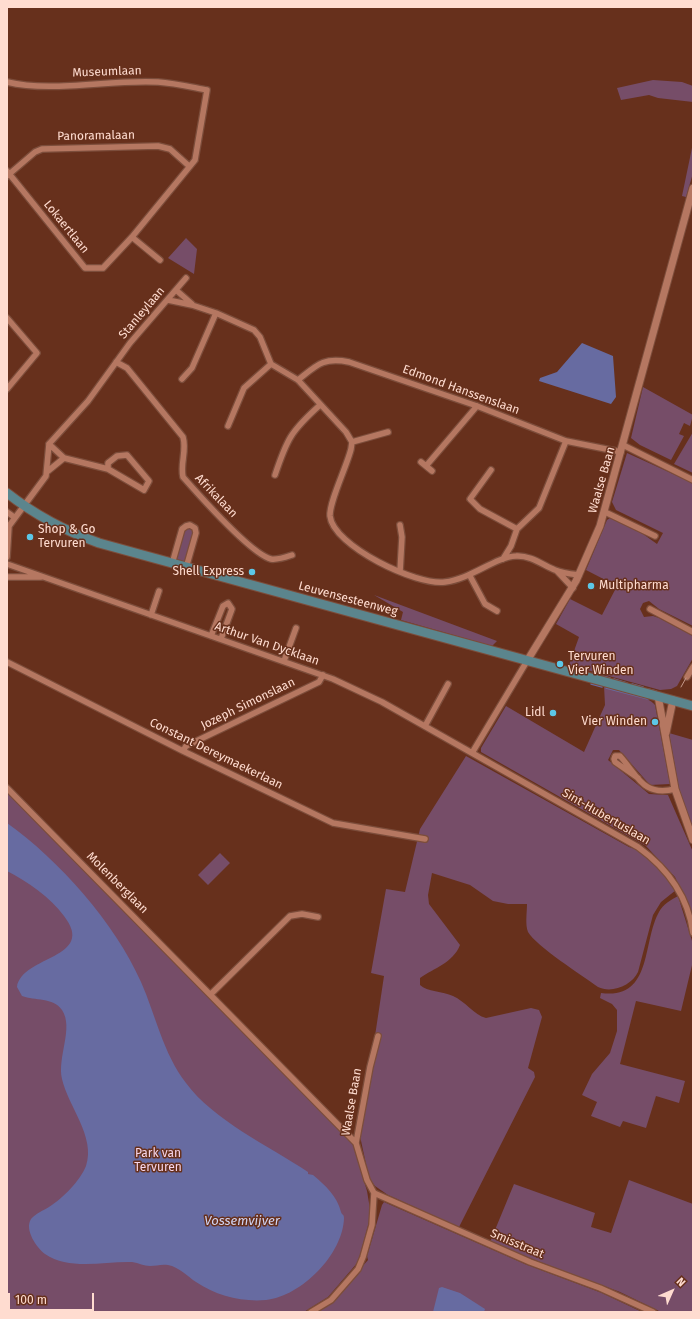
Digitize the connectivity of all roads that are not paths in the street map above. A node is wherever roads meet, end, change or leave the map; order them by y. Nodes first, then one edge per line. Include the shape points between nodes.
1 (7, 82) edge
2 (207, 90) joint
3 (190, 166) junction
4 (8, 174) edge
5 (693, 188) edge
6 (132, 237) junction
7 (160, 260) dead end
8 (186, 278) dead end
9 (176, 290) junction
10 (168, 300) junction
11 (192, 305) junction
12 (216, 313) junction
13 (7, 318) edge
14 (116, 362) junction
15 (271, 364) junction
16 (182, 379) dead end
17 (298, 380) junction
18 (7, 389) edge
19 (320, 405) junction
20 (477, 406) junction
21 (228, 426) dead end
22 (388, 432) dead end
23 (566, 440) junction
24 (352, 442) junction
25 (49, 444) junction
26 (623, 445) junction
27 (621, 452) junction
28 (64, 458) junction
29 (421, 462) dead end
30 (426, 466) junction
31 (108, 469) junction
32 (491, 470) dead end
33 (48, 471) junction
34 (432, 472) dead end
35 (275, 475) dead end
36 (693, 480) edge
37 (7, 493) edge
38 (23, 506) junction
39 (7, 512) edge
40 (605, 512) junction
41 (14, 517) junction
42 (400, 525) dead end
43 (517, 529) junction
44 (655, 536) dead end
45 (511, 546) junction
46 (292, 555) dead end
47 (516, 556) junction
48 (7, 557) edge
49 (503, 559) junction
50 (7, 564) edge
51 (172, 564) junction
52 (186, 568) junction
53 (557, 571) junction
54 (400, 572) junction
55 (579, 575) junction
56 (470, 576) junction
57 (7, 577) edge
58 (45, 577) junction
59 (573, 588) junction
60 (159, 591) dead end
61 (650, 609) dead end
62 (497, 611) dead end
63 (152, 615) junction
64 (296, 628) dead end
65 (693, 632) edge
66 (211, 636) junction
67 (221, 639) junction
68 (284, 661) junction
69 (527, 661) junction
70 (7, 662) edge
71 (693, 667) edge
72 (323, 675) junction
73 (687, 677) dead end
74 (448, 684) dead end
75 (658, 696) junction
76 (673, 700) junction
77 (693, 706) edge
78 (424, 726) junction
79 (665, 744) junction
80 (183, 751) junction
81 (472, 753) junction
82 (638, 778) dead end
83 (7, 788) edge
84 (675, 789) junction
85 (425, 839) dead end
86 (693, 840) edge
87 (318, 917) dead end
88 (693, 933) edge
89 (211, 994) junction
90 (378, 1036) dead end
91 (356, 1143) junction
92 (374, 1193) junction
93 (311, 1312) edge
94 (653, 1312) edge

1 - 2 street, Museumlaan via 45,85 158,82
2 - 3 street, Lokaertlaan via 195,160
3 - 4 street, Panoramalaan via 170,149 158,146 42,149
3 - 6 street, Lokaertlaan
4 - 6 street, Lokaertlaan via 85,268 103,268
5 - 26 street, Waalse Baan
6 - 7 street
8 - 9 street, Stanleylaan
9 - 10 street, Stanleylaan
9 - 11 street
10 - 11 street
10 - 14 street, Stanleylaan
11 - 12 street
12 - 15 street via 254,330
12 - 16 street via 192,368
13 - 18 street via 37,354
14 - 25 street, Stanleylaan via 88,401
14 - 46 street, Afrikalaan via 127,368 183,437 185,445 181,470 183,477 193,489 252,547 271,559
15 - 17 street
15 - 21 street via 244,388
17 - 19 street
17 - 20 street, Edmond Hanssenslaan via 321,362 336,359
19 - 24 street via 346,432
19 - 35 street via 291,433
20 - 23 street, Edmond Hanssenslaan
20 - 30 street
22 - 24 street
23 - 27 street, Edmond Hanssenslaan
23 - 43 street via 539,508
24 - 54 street via 330,515 335,528 348,542
25 - 28 street
25 - 33 street
26 - 27 street, Waalse Baan
26 - 36 street
27 - 40 street, Waalse Baan
28 - 31 street
28 - 33 street
29 - 30 street
30 - 34 street
31 - 31 street via 144,490 147,488 149,481 128,455 118,456 108,463
32 - 43 street via 470,499 480,509
33 - 38 street
37 - 38 main road, Leuvensesteenweg
38 - 41 street
38 - 51 main road, Leuvensesteenweg via 82,537
39 - 41 street
40 - 44 street
40 - 55 street, Waalse Baan
41 - 48 street via 9,526
42 - 54 street
43 - 45 street
45 - 47 street
45 - 49 street
47 - 49 street
47 - 53 street via 534,559
49 - 56 street
50 - 58 street, Arthur Van Dycklaan
51 - 52 main road, Leuvensesteenweg
51 - 52 street via 182,529 190,525 195,528 196,533
52 - 69 main road, Leuvensesteenweg
53 - 55 street
53 - 59 street
54 - 56 street via 443,583
55 - 59 street, Waalse Baan
56 - 62 street via 485,604
57 - 58 street, Arthur Van Dycklaan
58 - 63 street, Arthur Van Dycklaan
59 - 69 street, Waalse Baan
60 - 63 street
61 - 65 street
63 - 66 street, Arthur Van Dycklaan
64 - 68 street
66 - 67 street, Arthur Van Dycklaan
66 - 67 street via 223,606 228,603 232,609
67 - 68 street, Arthur Van Dycklaan
68 - 72 street, Arthur Van Dycklaan
69 - 75 main road, Leuvensesteenweg
69 - 81 street, Waalse Baan
70 - 80 street, Constant Dereymaekerlaan
71 - 73 street
72 - 78 street, Arthur Van Dycklaan via 362,691
72 - 80 street, Jozeph Simonslaan via 319,682 186,746
74 - 78 street
75 - 76 main road, Leuvensesteenweg
75 - 79 street
76 - 77 main road, Leuvensesteenweg
76 - 79 street
78 - 81 street, Arthur Van Dycklaan
79 - 84 street
80 - 85 street, Constant Dereymaekerlaan via 333,823
81 - 88 street, Sint-Hubertuslaan via 638,846 652,857 680,893 687,907
82 - 84 street via 655,791
83 - 89 street, Molenberglaan
84 - 86 street
87 - 89 street via 302,914 290,916
89 - 91 street, Molenberglaan
90 - 91 street, Waalse Baan
91 - 92 street, Waalse Baan via 367,1180
92 - 93 street via 374,1214 358,1269 331,1300
92 - 94 street, Smisstraat via 530,1262 615,1294

